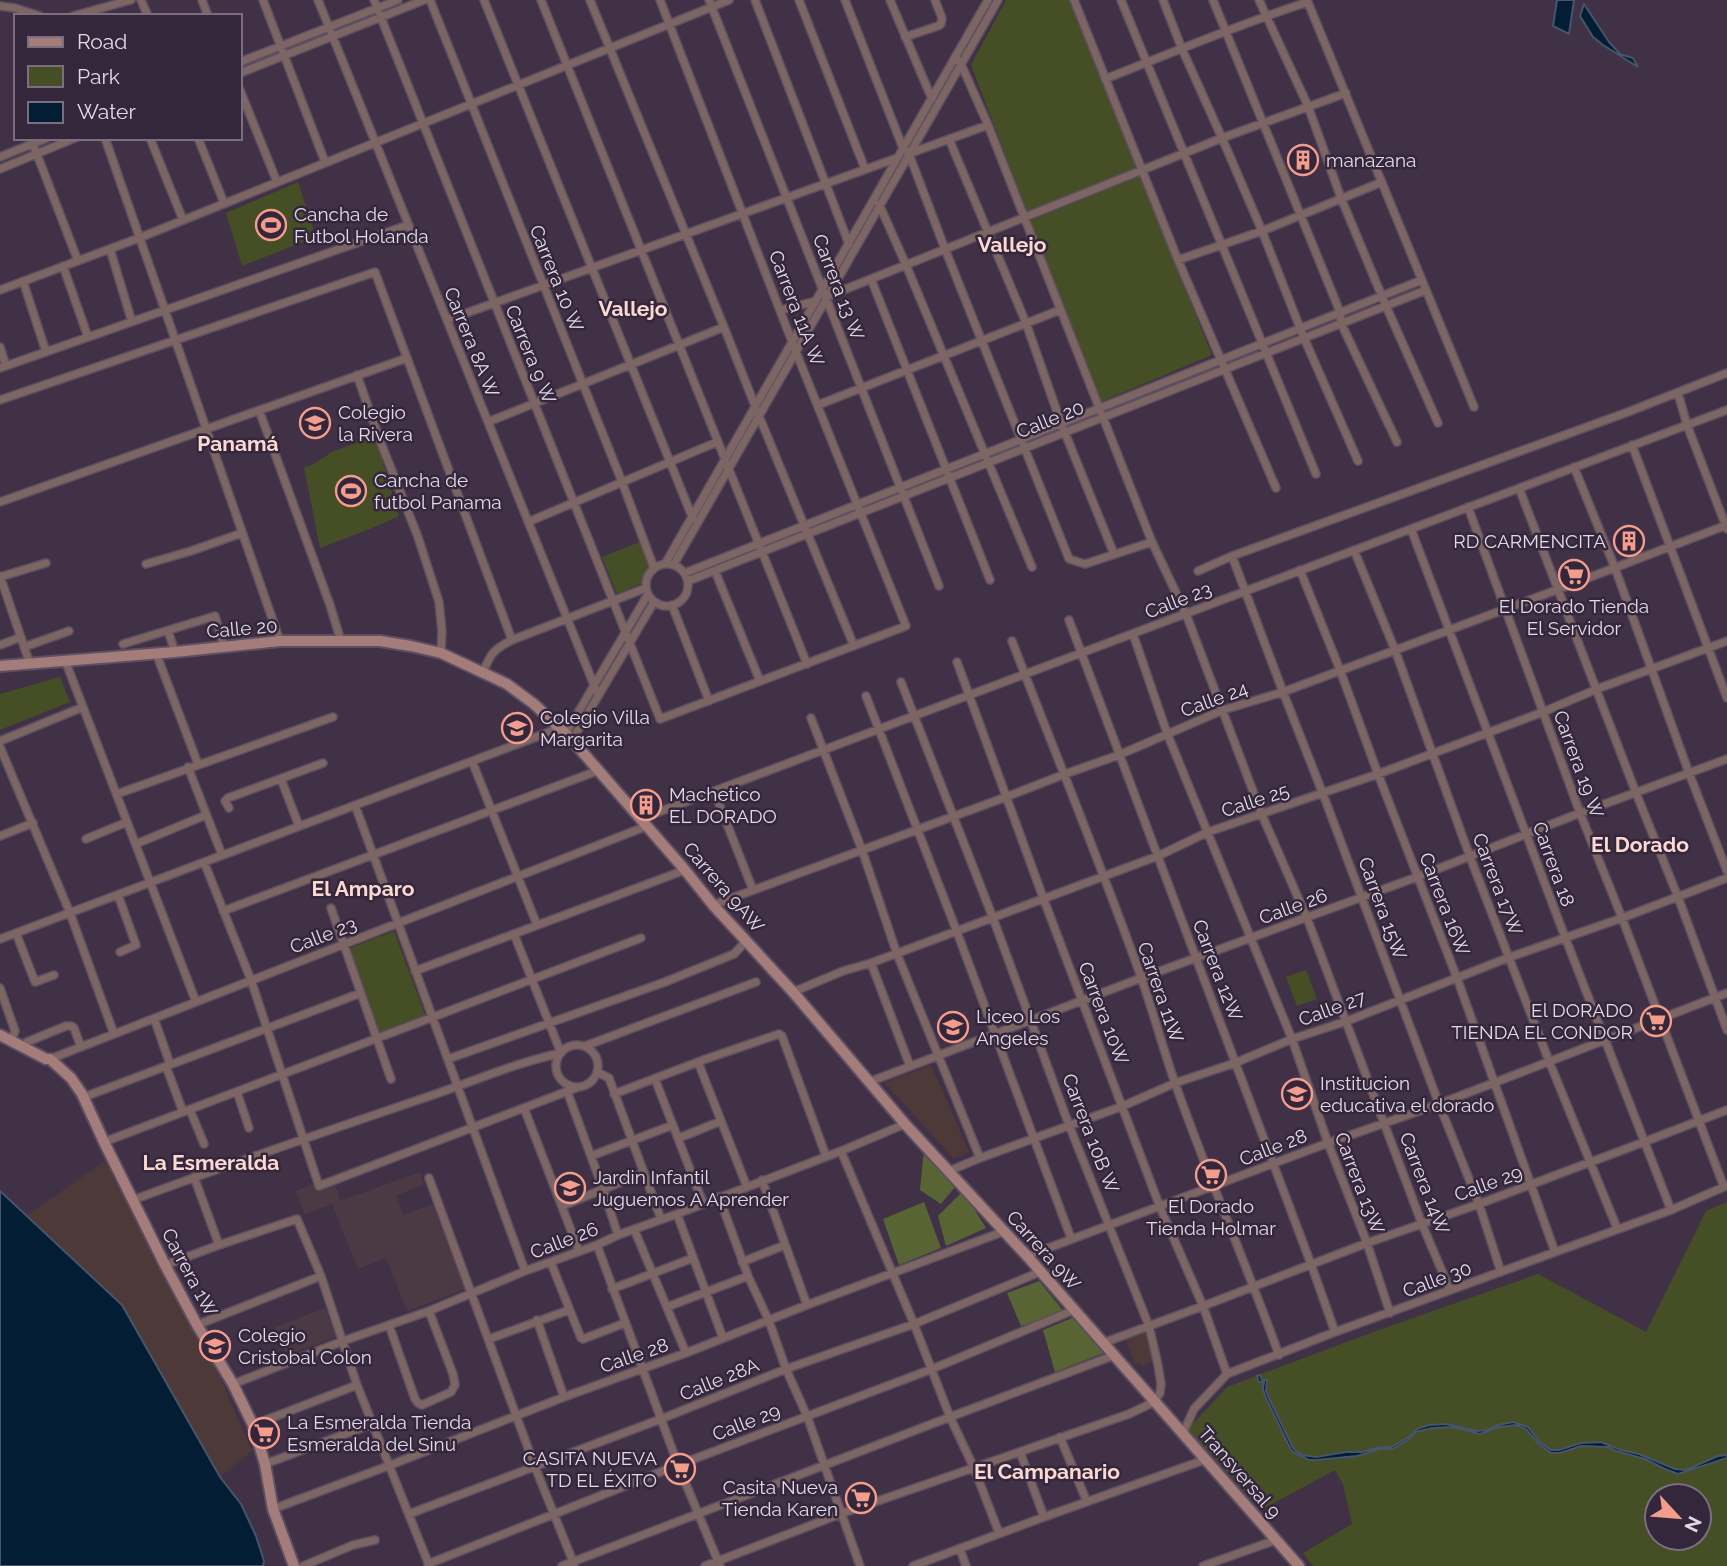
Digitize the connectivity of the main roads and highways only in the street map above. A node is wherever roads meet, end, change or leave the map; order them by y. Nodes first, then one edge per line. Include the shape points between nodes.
1 (0, 666) edge
2 (507, 684) joint
3 (0, 1035) edge
4 (905, 1124) joint
5 (1154, 1402) joint
6 (294, 1566) edge
7 (1299, 1566) edge

1 - 2 main road, Calle 20 via 280,641 380,641 441,653
2 - 4 main road, Carrera 9AW via 566,734
3 - 6 main road, Carrera 1W via 50,1059 84,1097 165,1265 253,1425 273,1508
4 - 5 main road, Carrera 9W
5 - 7 main road, Transversal 9

